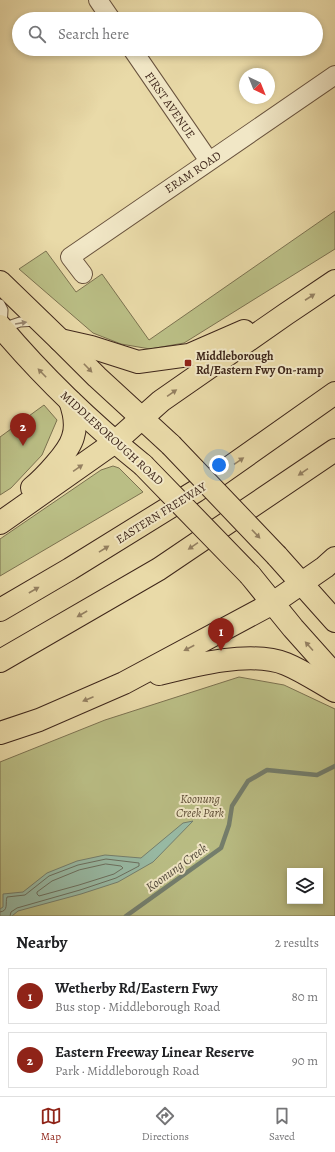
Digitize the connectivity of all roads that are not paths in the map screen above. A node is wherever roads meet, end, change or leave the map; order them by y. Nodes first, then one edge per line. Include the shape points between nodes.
1 (98, 0) edge
2 (106, 12) edge
3 (137, 56) edge
4 (335, 75) edge
5 (209, 161) junction
6 (83, 274) dead end
7 (335, 281) edge
8 (0, 282) edge
9 (0, 304) edge
10 (286, 314) junction
11 (41, 321) junction
12 (1, 327) edge
13 (60, 340) junction
14 (335, 393) edge
15 (70, 401) junction
16 (142, 418) junction
17 (115, 442) junction
18 (335, 450) edge
19 (0, 517) edge
20 (0, 523) edge
21 (335, 558) edge
22 (302, 583) junction
23 (273, 604) junction
24 (0, 610) edge
25 (335, 621) edge
26 (0, 661) edge
27 (335, 676) edge
28 (124, 684) junction
29 (335, 690) edge
30 (0, 733) edge

1 - 2 street
3 - 5 street, FIRST AVENUE
4 - 5 street, ERAM ROAD
5 - 6 street, ERAM ROAD via 70,257
10 -> 7 main road
8 - 11 main road
9 - 12 lane via 3,310
10 - 13 main road via 189,354 138,362 91,346
16 -> 10 main road via 161,401
12 -> 11 lane via 20,322
11 - 13 main road
15 -> 12 main road, MIDDLEBOROUGH ROAD
13 -> 16 main road
24 -> 14 main road, EASTERN FREEWAY via 70,570 196,491
15 - 17 main road, MIDDLEBOROUGH ROAD
15 - 19 main road via 75,417 73,438 47,476
16 - 17 main road
16 -> 22 main road, bridge via 171,445
20 -> 17 main road
17 - 23 main road, MIDDLEBOROUGH ROAD, bridge via 143,465 250,575
18 -> 26 main road via 159,569
21 - 22 main road
22 - 23 main road
22 - 25 main road
27 -> 23 main road, MIDDLEBOROUGH ROAD
23 -> 28 main road
28 - 29 main road via 184,667 246,659 285,664
28 -> 30 main road via 39,720

